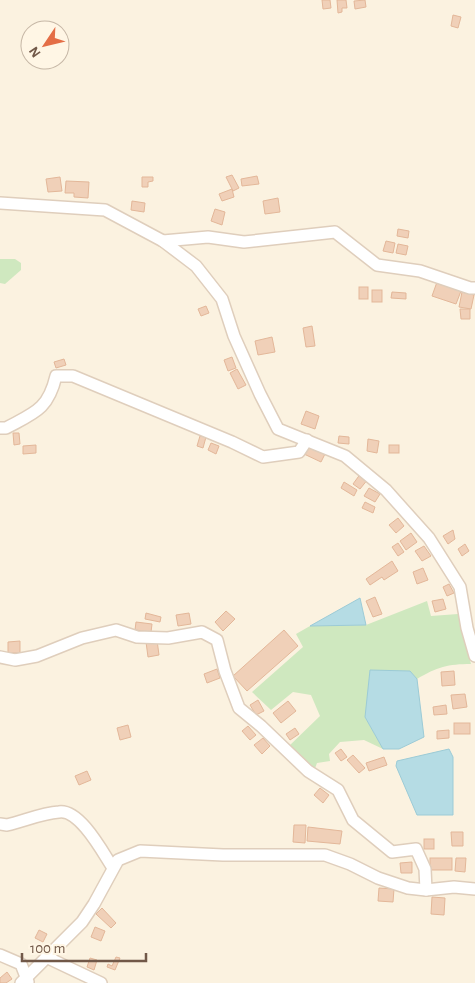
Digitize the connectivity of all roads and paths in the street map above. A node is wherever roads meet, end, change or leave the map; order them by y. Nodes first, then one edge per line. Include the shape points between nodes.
1 (0, 203) edge
2 (163, 241) junction
3 (475, 288) edge
4 (0, 428) edge
5 (307, 440) junction
6 (475, 656) edge
7 (0, 658) edge
8 (0, 824) edge
9 (113, 868) junction
10 (475, 889) edge
11 (426, 890) junction
12 (0, 955) edge
13 (46, 957) junction
14 (26, 981) edge
15 (101, 983) edge

1 - 2 street via 105,210
2 - 3 street via 208,237 244,242 335,232 377,265 420,270
2 - 5 street via 196,266 222,299 234,336 278,429
4 - 5 street via 40,410 52,392 56,376 73,376 263,457 299,452
5 - 6 street via 345,456 386,490 429,538 460,587
7 - 11 street via 15,660 37,656 82,638 116,630 137,637 168,638 202,632 217,640 239,708 308,772 338,790 354,820 392,852 416,849 425,869
8 - 9 street via 61,811 71,814 89,832
9 - 11 street via 118,860 140,851 325,855 378,878
9 - 13 street via 82,922
10 - 11 street
12 - 14 street via 21,964
13 - 14 street
13 - 15 street

